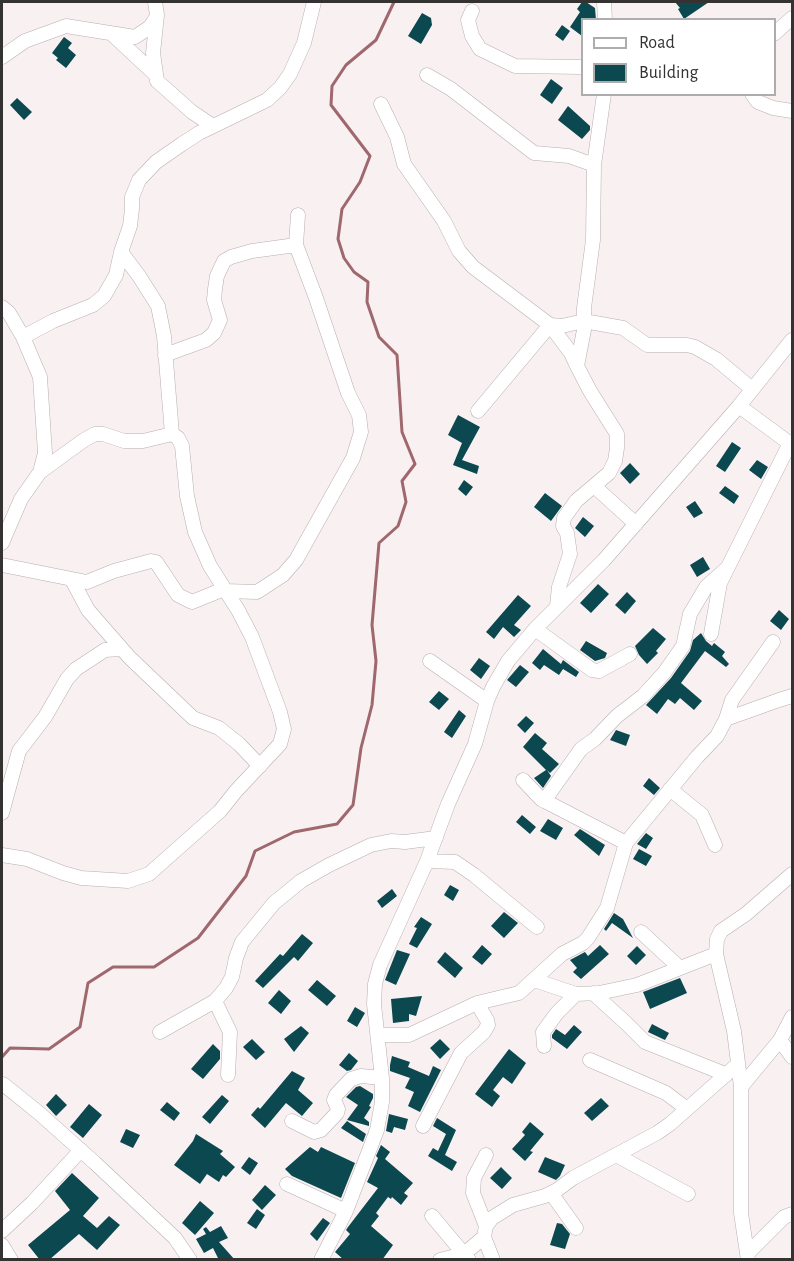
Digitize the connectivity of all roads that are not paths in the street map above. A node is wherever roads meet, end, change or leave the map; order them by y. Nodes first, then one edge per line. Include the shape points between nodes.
1 (155, 2) edge
2 (314, 2) edge
3 (604, 2) edge
4 (472, 11) dead end
5 (156, 18) junction
6 (605, 18) edge
7 (792, 18) edge
8 (776, 32) edge
9 (113, 35) junction
10 (2, 57) edge
11 (581, 67) edge
12 (156, 75) junction
13 (427, 75) dead end
14 (604, 96) edge
15 (754, 96) edge
16 (381, 104) dead end
17 (792, 111) edge
18 (213, 126) junction
19 (594, 165) junction
20 (298, 215) dead end
21 (296, 246) junction
22 (121, 252) junction
23 (4, 308) edge
24 (584, 321) junction
25 (550, 325) junction
26 (23, 337) junction
27 (792, 340) edge
28 (165, 355) junction
29 (577, 366) junction
30 (752, 389) junction
31 (739, 406) junction
32 (478, 411) dead end
33 (172, 434) junction
34 (791, 444) edge
35 (40, 472) junction
36 (594, 486) junction
37 (636, 524) junction
38 (2, 543) edge
39 (2, 565) edge
40 (726, 569) junction
41 (72, 580) junction
42 (224, 590) junction
43 (557, 606) junction
44 (535, 629) junction
45 (711, 634) dead end
46 (773, 642) dead end
47 (122, 649) junction
48 (630, 654) dead end
49 (430, 661) dead end
50 (792, 696) edge
51 (487, 701) junction
52 (726, 719) junction
53 (260, 766) junction
54 (523, 780) dead end
55 (670, 789) junction
56 (544, 801) junction
57 (2, 813) edge
58 (436, 838) junction
59 (626, 843) junction
60 (715, 846) dead end
61 (2, 855) edge
62 (427, 861) junction
63 (792, 874) edge
64 (537, 927) dead end
65 (641, 932) dead end
66 (716, 954) junction
67 (680, 968) junction
68 (534, 980) junction
69 (593, 993) junction
70 (576, 994) junction
71 (215, 1001) junction
72 (477, 1003) junction
73 (792, 1017) edge
74 (160, 1032) dead end
75 (379, 1035) junction
76 (780, 1040) junction
77 (544, 1046) dead end
78 (792, 1057) edge
79 (590, 1060) dead end
80 (738, 1064) junction
81 (725, 1074) junction
82 (228, 1075) dead end
83 (382, 1078) junction
84 (3, 1084) dead end
85 (741, 1087) junction
86 (687, 1109) junction
87 (292, 1121) dead end
88 (423, 1126) dead end
89 (81, 1150) junction
90 (486, 1155) dead end
91 (616, 1155) junction
92 (287, 1184) dead end
93 (551, 1193) junction
94 (688, 1194) dead end
95 (346, 1211) junction
96 (792, 1214) edge
97 (432, 1216) dead end
98 (576, 1228) dead end
99 (2, 1231) edge
100 (485, 1231) junction
101 (2, 1245) edge
102 (466, 1257) edge
103 (748, 1257) edge
104 (10, 1260) edge
105 (190, 1260) edge
106 (321, 1260) edge
107 (440, 1260) edge
108 (493, 1260) edge

1 - 5 street
2 - 18 street via 304,43 280,88 267,100
3 - 6 street
4 - 11 street via 468,21 480,49 515,66
5 - 9 street via 135,37
5 - 12 street
7 - 8 street
9 - 10 street via 66,26 26,41
9 - 12 street
12 - 18 street via 157,81
13 - 19 street via 534,153 569,156
14 - 19 street
15 - 17 street via 773,108
16 - 25 street via 397,137 404,164 444,221 459,251 473,267
18 - 22 street via 156,162 139,180
19 - 24 street
20 - 21 street
21 - 28 street via 252,251 224,261 215,289 220,321 214,333 206,340
21 - 42 street via 359,415 361,432 353,458 284,575 257,592
22 - 26 street via 116,275 104,296 93,305
22 - 28 street via 158,306
23 - 26 street
24 - 25 street
24 - 29 street
24 - 30 street via 623,328 647,345 695,347
25 - 29 street
25 - 32 street
26 - 35 street via 40,377 45,453
27 - 30 street
28 - 33 street
29 - 36 street via 617,434 615,461
30 - 31 street
31 - 34 street
31 - 37 street
33 - 35 street via 143,441 95,434
33 - 42 street via 182,446 195,532
34 - 40 street
35 - 38 street via 21,499
36 - 37 street
36 - 43 street via 564,518 570,554
37 - 43 street
39 - 41 street
40 - 45 street
40 - 56 street via 706,587 690,614 683,646 664,673 581,749
41 - 42 street via 87,582 151,561 156,562 178,595 192,602
41 - 47 street via 88,610
42 - 53 street via 252,637 284,729 280,744
43 - 44 street
44 - 48 street via 592,670 599,671
44 - 51 street via 508,661
46 - 52 street via 732,700
47 - 53 street via 193,718 219,728
47 - 57 street via 105,650 67,679 19,751
49 - 51 street
50 - 52 street
51 - 58 street via 476,744
52 - 55 street via 717,736
53 - 61 street via 220,811 148,874 128,880 81,878 27,859
54 - 56 street
55 - 59 street
55 - 60 street via 702,815
56 - 59 street
58 - 62 street
58 - 71 street via 371,845 301,881 274,903 242,942 232,977
59 - 68 street via 607,908 588,938 562,954
62 - 64 street via 454,862
62 - 75 street via 377,975 374,1004
63 - 66 street via 721,931
65 - 67 street
66 - 67 street
66 - 80 street
67 - 69 street via 637,985
68 - 70 street
68 - 72 street via 519,993
69 - 70 street
69 - 81 street via 645,1042
70 - 77 street via 543,1032
71 - 74 street
71 - 82 street via 230,1032
72 - 75 street via 409,1035
72 - 88 street via 488,1025 461,1053
73 - 76 street
75 - 83 street
76 - 78 street
76 - 85 street
79 - 86 street via 666,1093
80 - 81 street
80 - 85 street
81 - 86 street
83 - 87 street via 351,1079 334,1100 337,1113 321,1130 314,1132
83 - 95 street via 377,1130
84 - 89 street
85 - 103 street via 741,1213
86 - 91 street via 657,1133
89 - 99 street
89 - 105 street via 175,1238
90 - 100 street via 474,1178 473,1193
91 - 93 street
91 - 94 street
92 - 95 street
93 - 98 street
93 - 100 street via 513,1204 492,1218
95 - 106 street
96 - 103 street via 784,1217
97 - 102 street
100 - 102 street
100 - 108 street
101 - 104 street
102 - 107 street

